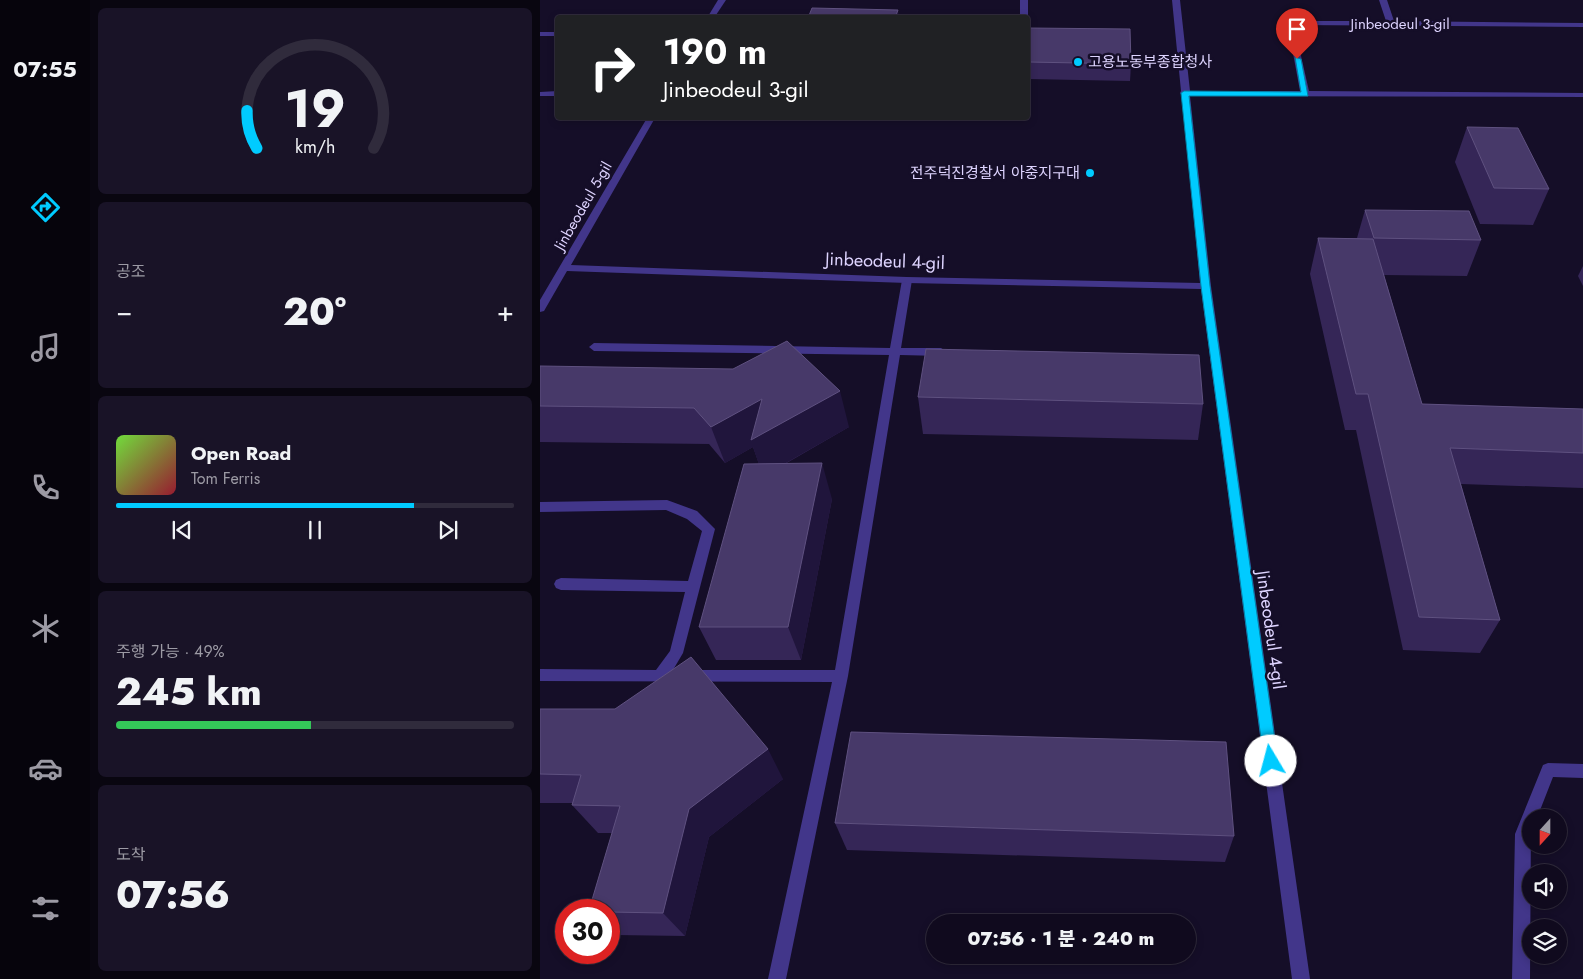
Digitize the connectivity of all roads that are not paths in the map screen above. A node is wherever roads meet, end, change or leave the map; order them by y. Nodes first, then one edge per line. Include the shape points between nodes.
1 (722, 0) edge
2 (1024, 0) edge
3 (1176, 0) edge
4 (1383, 0) edge
5 (712, 15) edge
6 (1024, 15) edge
7 (1391, 24) junction
8 (1583, 25) edge
9 (540, 34) edge
10 (555, 34) edge
11 (1184, 93) junction
12 (540, 94) edge
13 (555, 94) edge
14 (1305, 94) junction
15 (1583, 95) edge
16 (650, 120) edge
17 (563, 268) junction
18 (907, 280) junction
19 (1206, 286) junction
20 (540, 309) edge
21 (594, 347) dead end
22 (895, 352) junction
23 (953, 352) edge
24 (540, 507) edge
25 (561, 584) dead end
26 (694, 587) junction
27 (540, 675) edge
28 (660, 676) junction
29 (841, 676) junction
30 (1583, 770) edge
31 (777, 979) edge
32 (1301, 979) edge
33 (1521, 979) edge

1 - 5 street
2 - 6 street
3 - 11 street, Jinbeodeul 4-gil
4 - 7 street
7 - 8 street, Jinbeodeul 3-gil
7 - 14 street, Jinbeodeul 3-gil via 1290,23
9 - 10 street
11 - 14 street
11 - 19 street, Jinbeodeul 4-gil
12 - 13 street
14 - 15 street
16 - 17 street, Jinbeodeul 5-gil
17 - 18 street, Jinbeodeul 4-gil
17 - 20 street, Jinbeodeul 5-gil
18 - 19 street, Jinbeodeul 4-gil
18 - 22 street
19 - 32 street, Jinbeodeul 4-gil
21 - 22 street
22 - 23 street
22 - 29 street
24 - 26 street via 667,505 692,515 709,529
25 - 26 street
26 - 28 street via 676,653
27 - 28 street
28 - 29 street
29 - 31 street
30 - 33 street via 1548,770 1523,834

